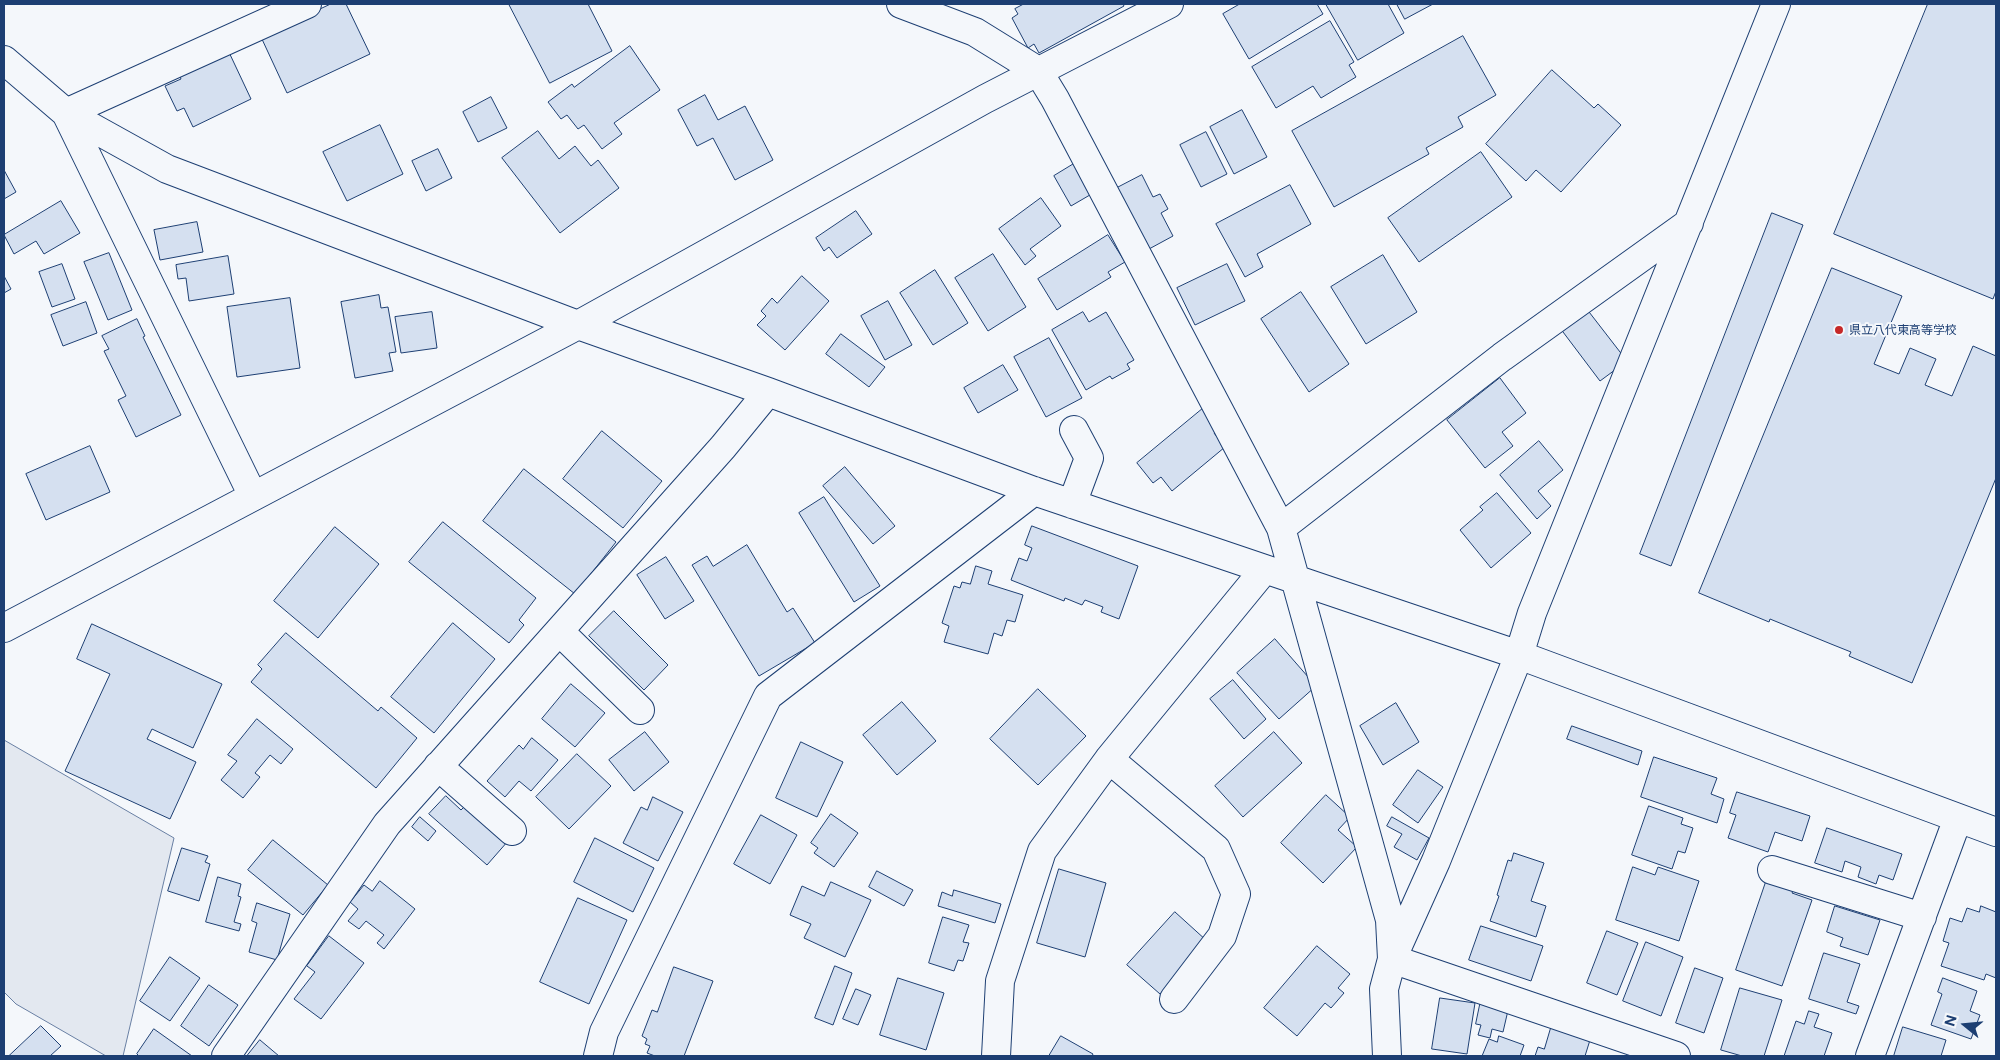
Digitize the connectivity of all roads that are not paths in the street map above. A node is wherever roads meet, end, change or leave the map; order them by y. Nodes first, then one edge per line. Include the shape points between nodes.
1 (307, 4) edge
2 (901, 4) edge
3 (1169, 4) edge
4 (1776, 4) edge
5 (4, 60) edge
6 (1038, 71) junction
7 (66, 112) junction
8 (1689, 222) junction
9 (578, 325) junction
10 (768, 392) junction
11 (1074, 430) dead end
12 (1034, 491) junction
13 (253, 496) junction
14 (1072, 504) junction
15 (1281, 528) junction
16 (1264, 570) junction
17 (1296, 579) junction
18 (4, 628) edge
19 (559, 630) junction
20 (1519, 655) junction
21 (640, 710) dead end
22 (1109, 759) junction
23 (438, 766) junction
24 (1958, 818) junction
25 (512, 831) dead end
26 (1996, 832) edge
27 (1772, 870) dead end
28 (1922, 917) junction
29 (1392, 959) junction
30 (1174, 999) dead end
31 (226, 1056) edge
32 (598, 1056) edge
33 (996, 1056) edge
34 (1387, 1056) edge
35 (1676, 1056) edge
36 (1870, 1056) edge

1 - 7 street
2 - 6 street via 975,32
3 - 6 street
4 - 8 street
5 - 7 street
6 - 9 street
6 - 15 street
7 - 9 street via 167,169
7 - 13 street
8 - 15 street via 1502,357
8 - 20 street via 1532,613
9 - 10 street
9 - 13 street
10 - 12 street
10 - 19 street
11 - 14 street via 1089,458
12 - 14 street
12 - 32 street via 768,696 604,1032
13 - 18 street
14 - 16 street
15 - 17 street
16 - 17 street
16 - 22 street
17 - 20 street
17 - 29 street via 1390,920
19 - 21 street
19 - 23 street
20 - 24 street
20 - 29 street via 1436,861
22 - 30 street via 1216,849 1236,894 1222,936
22 - 33 street via 1042,851 1000,981
23 - 25 street
23 - 31 street via 387,824
24 - 26 street
24 - 28 street
27 - 28 street
28 - 36 street
29 - 34 street via 1384,989
29 - 35 street

